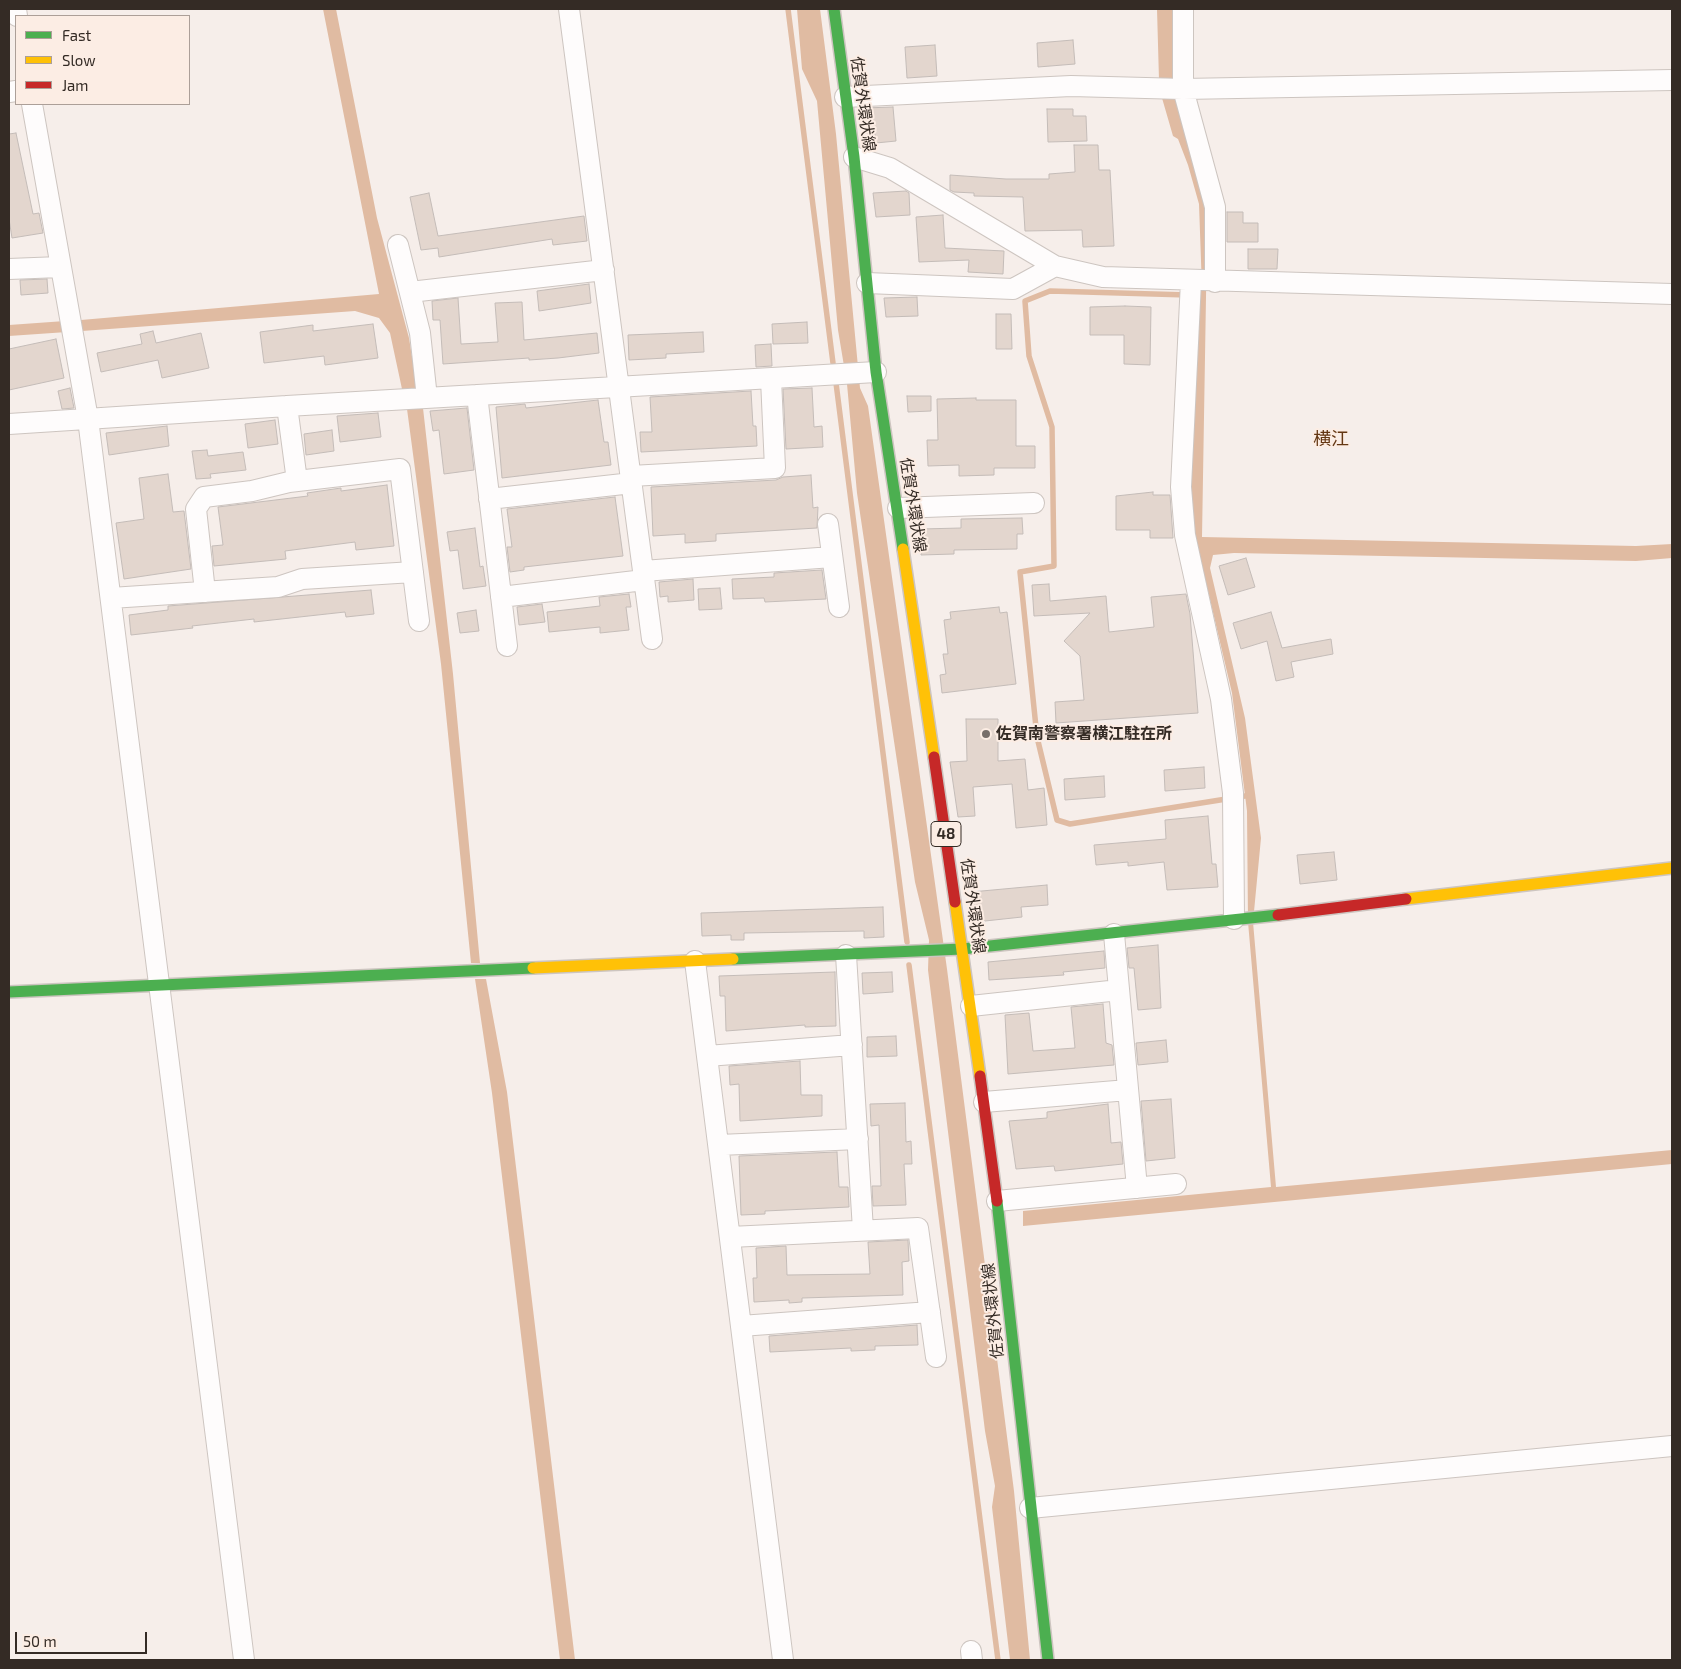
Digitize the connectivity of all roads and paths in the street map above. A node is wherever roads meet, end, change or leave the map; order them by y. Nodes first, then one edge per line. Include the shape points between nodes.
1 (569, 9) edge
2 (834, 9) edge
3 (1183, 9) edge
4 (1672, 80) edge
5 (1174, 89) junction
6 (845, 97) junction
7 (32, 105) edge
8 (854, 158) junction
9 (398, 245) dead end
10 (1055, 266) junction
11 (60, 267) junction
12 (9, 269) edge
13 (604, 270) junction
14 (1215, 282) junction
15 (867, 283) junction
16 (1190, 291) junction
17 (410, 292) junction
18 (1672, 294) edge
19 (869, 372) junction
20 (771, 379) junction
21 (620, 388) junction
22 (477, 395) junction
23 (427, 398) junction
24 (287, 406) junction
25 (88, 419) junction
26 (9, 424) edge
27 (632, 479) junction
28 (297, 481) junction
29 (489, 499) junction
30 (1034, 503) dead end
31 (898, 508) junction
32 (828, 524) dead end
33 (832, 557) junction
34 (413, 572) junction
35 (644, 575) junction
36 (205, 592) junction
37 (501, 597) junction
38 (111, 598) junction
39 (839, 607) dead end
40 (419, 621) dead end
41 (652, 639) dead end
42 (507, 646) dead end
43 (1672, 868) edge
44 (1238, 918) junction
45 (1114, 934) junction
46 (959, 949) junction
47 (846, 955) junction
48 (695, 961) junction
49 (160, 985) junction
50 (1119, 990) junction
51 (9, 992) edge
52 (971, 1006) junction
53 (852, 1045) junction
54 (707, 1056) junction
55 (1128, 1090) junction
56 (984, 1102) junction
57 (858, 1138) junction
58 (718, 1145) junction
59 (1176, 1184) dead end
60 (1137, 1188) junction
61 (997, 1201) junction
62 (863, 1230) junction
63 (730, 1237) junction
64 (930, 1312) junction
65 (741, 1326) junction
66 (936, 1357) dead end
67 (1672, 1446) edge
68 (1030, 1508) junction
69 (244, 1660) edge
70 (783, 1660) edge
71 (1048, 1660) edge

1 - 13 street
2 - 6 main road, 佐賀外環状線 / 48
3 - 5 street
4 - 5 street
5 - 6 street via 1071,86
5 - 14 street via 1215,207
6 - 8 main road, 佐賀外環状線 / 48
7 - 11 street
8 - 10 street via 890,168
8 - 15 main road, 佐賀外環状線 / 48
9 - 17 street
10 - 15 street via 1013,290
10 - 16 street
11 - 12 street
11 - 25 street
13 - 17 street
13 - 21 street
14 - 16 street
14 - 18 street
15 - 19 main road, 佐賀外環状線 / 48
16 - 44 street via 1181,487 1185,535 1221,699 1234,799
17 - 23 street via 420,332
19 - 20 street
19 - 31 main road, 佐賀外環状線 / 48
20 - 21 street
20 - 27 street via 775,468
21 - 22 street
21 - 27 street
22 - 23 street
22 - 29 street
23 - 24 street
24 - 25 street
24 - 28 street
25 - 26 street
25 - 38 street
27 - 29 street
27 - 35 street
28 - 34 street via 400,469
28 - 36 street via 204,497 196,509
29 - 37 street
30 - 31 street
31 - 46 main road, 佐賀外環状線 / 48
32 - 33 street
33 - 35 street
33 - 39 street
34 - 36 street via 302,579 278,587
34 - 40 street
35 - 37 street
35 - 41 street
36 - 38 street
37 - 42 street
38 - 49 street
43 - 44 main road
44 - 45 main road
45 - 46 main road
45 - 50 street
46 - 47 main road
46 - 52 main road, 佐賀外環状線 / 48
47 - 48 main road
47 - 53 street
48 - 49 main road
48 - 54 street
49 - 51 main road
49 - 69 street
50 - 52 street
50 - 55 street
52 - 56 main road, 佐賀外環状線 / 48
53 - 54 street
53 - 57 street
54 - 58 street
55 - 56 street
55 - 60 street
56 - 61 main road, 佐賀外環状線 / 48
57 - 58 street
57 - 62 street
58 - 63 street
59 - 60 street
60 - 61 street
61 - 68 main road, 佐賀外環状線 / 48
62 - 63 street
62 - 64 street via 918,1228
63 - 65 street
64 - 65 street
64 - 66 street
65 - 70 street
67 - 68 street
68 - 71 main road, 佐賀外環状線 / 48

